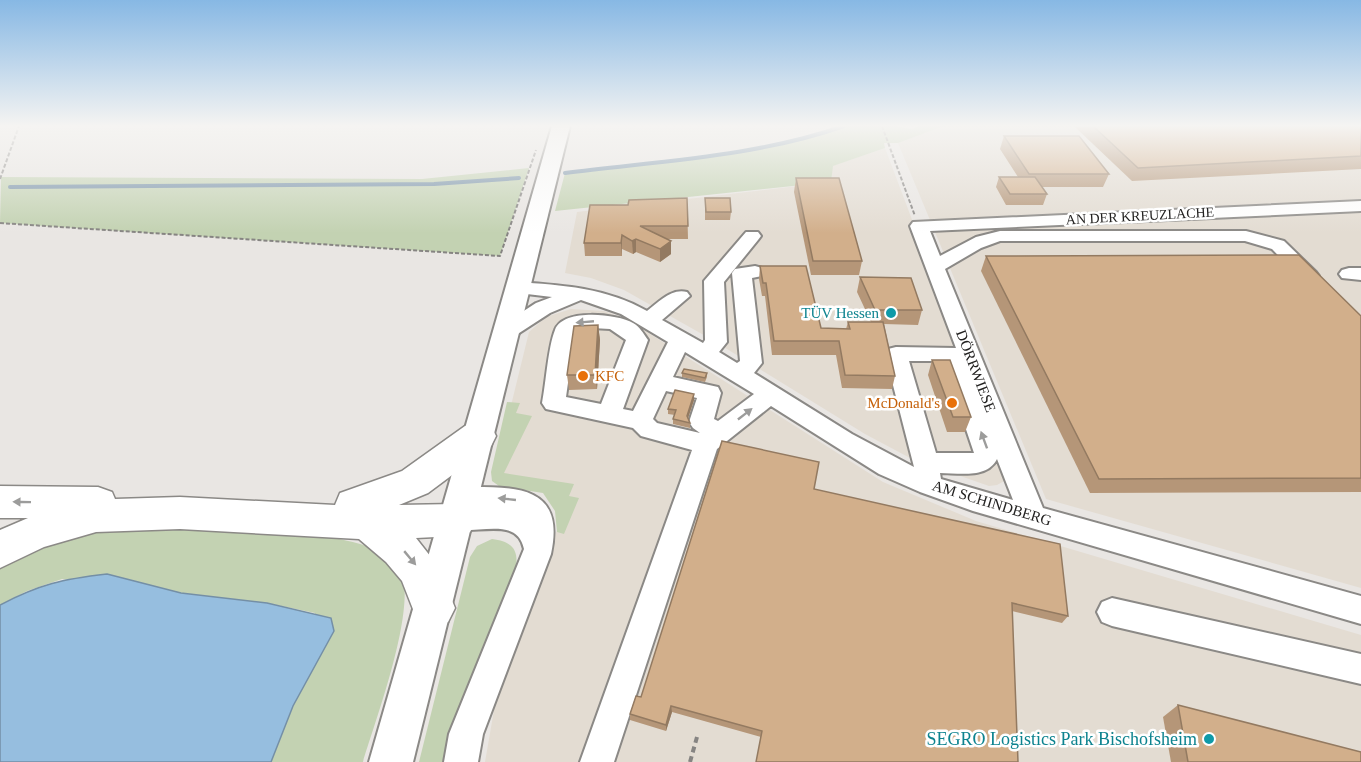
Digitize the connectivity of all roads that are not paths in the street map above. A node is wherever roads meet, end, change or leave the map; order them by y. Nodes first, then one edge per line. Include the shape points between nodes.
1 (551, 162) edge
2 (1361, 206) edge
3 (919, 226) joint
4 (752, 236) dead end
5 (935, 267) junction
6 (755, 273) dead end
7 (1320, 286) edge
8 (517, 288) junction
9 (581, 293) junction
10 (680, 296) dead end
11 (642, 330) junction
12 (506, 332) junction
13 (683, 340) junction
14 (705, 354) junction
15 (739, 374) junction
16 (659, 382) junction
17 (770, 394) junction
18 (609, 414) junction
19 (640, 421) junction
20 (478, 436) junction
21 (713, 439) junction
22 (928, 474) junction
23 (0, 502) edge
24 (459, 509) junction
25 (360, 513) junction
26 (1032, 515) junction
27 (0, 550) edge
28 (433, 608) junction
29 (1361, 610) edge
30 (1112, 612) dead end
31 (1361, 669) edge
32 (391, 762) edge
33 (461, 762) edge
34 (597, 762) edge

1 - 8 main road
2 - 3 street, AN DER KREUZLACHE
3 - 5 street, DÖRRWIESE
4 - 14 street via 714,281 716,342
5 - 7 street via 975,244 1000,236 1245,236 1278,245
5 - 26 street, DÖRRWIESE
6 - 15 street via 742,273 751,363
8 - 9 street, AM SCHINDBERG
8 - 12 main road
9 - 11 street, AM SCHINDBERG via 612,302
9 - 12 street via 543,308
10 - 11 street
11 - 13 street, AM SCHINDBERG
11 - 18 street
11 -> 18 street via 635,335 606,321 581,321 565,330 554,403
12 - 20 main road
13 - 14 street, AM SCHINDBERG
13 - 16 street
14 - 15 street, AM SCHINDBERG
15 - 17 street, AM SCHINDBERG
16 - 19 street
16 - 21 street via 710,393 701,422
21 -> 17 street
17 - 22 street, AM SCHINDBERG via 888,467
18 - 19 street
19 - 21 street via 649,430
20 - 24 main road
20 - 25 highway via 415,482
21 - 34 street
22 -> 22 street via 978,463 985,459 987,450 951,354 896,354
22 - 26 street, AM SCHINDBERG via 974,500
25 -> 23 highway via 290,506
24 - 25 highway
24 - 28 main road
24 - 33 street via 523,521 534,531 537,542 537,554 466,734
25 - 27 highway via 96,516 31,534
25 -> 28 highway via 404,550 419,569
26 - 29 street, AM SCHINDBERG
28 - 32 main road
30 - 31 street

